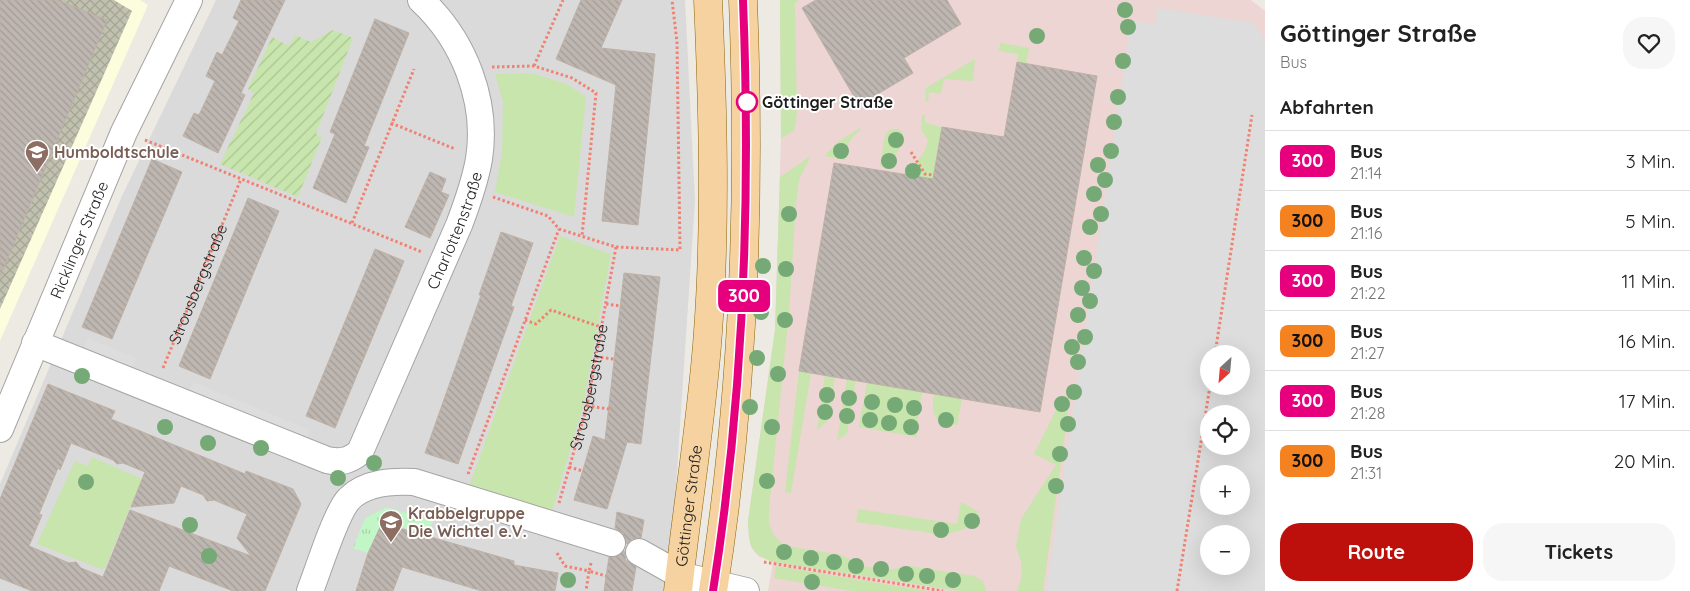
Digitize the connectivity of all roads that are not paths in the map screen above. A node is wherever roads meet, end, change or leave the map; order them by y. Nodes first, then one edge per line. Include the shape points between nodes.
1 (188, 0) edge
2 (421, 0) edge
3 (708, 0) edge
4 (743, 0) edge
5 (35, 343) junction
6 (0, 429) edge
7 (612, 543) dead end
8 (639, 552) dead end
9 (679, 583) edge
10 (714, 588) edge
11 (310, 591) edge
12 (746, 591) edge

1 - 5 street, Ricklinger Straße via 124,132
2 - 5 street, Charlottenstraße via 460,47 481,125 479,158 472,190 444,261 360,452 339,462 327,460
3 - 9 main road, Göttinger Straße via 713,104 712,264 708,334
4 - 10 main road via 747,104 746,261 739,375
5 - 6 street, Ricklinger Straße
7 - 11 street via 414,482 387,481 349,498
8 - 9 street
9 - 10 street
10 - 12 street

